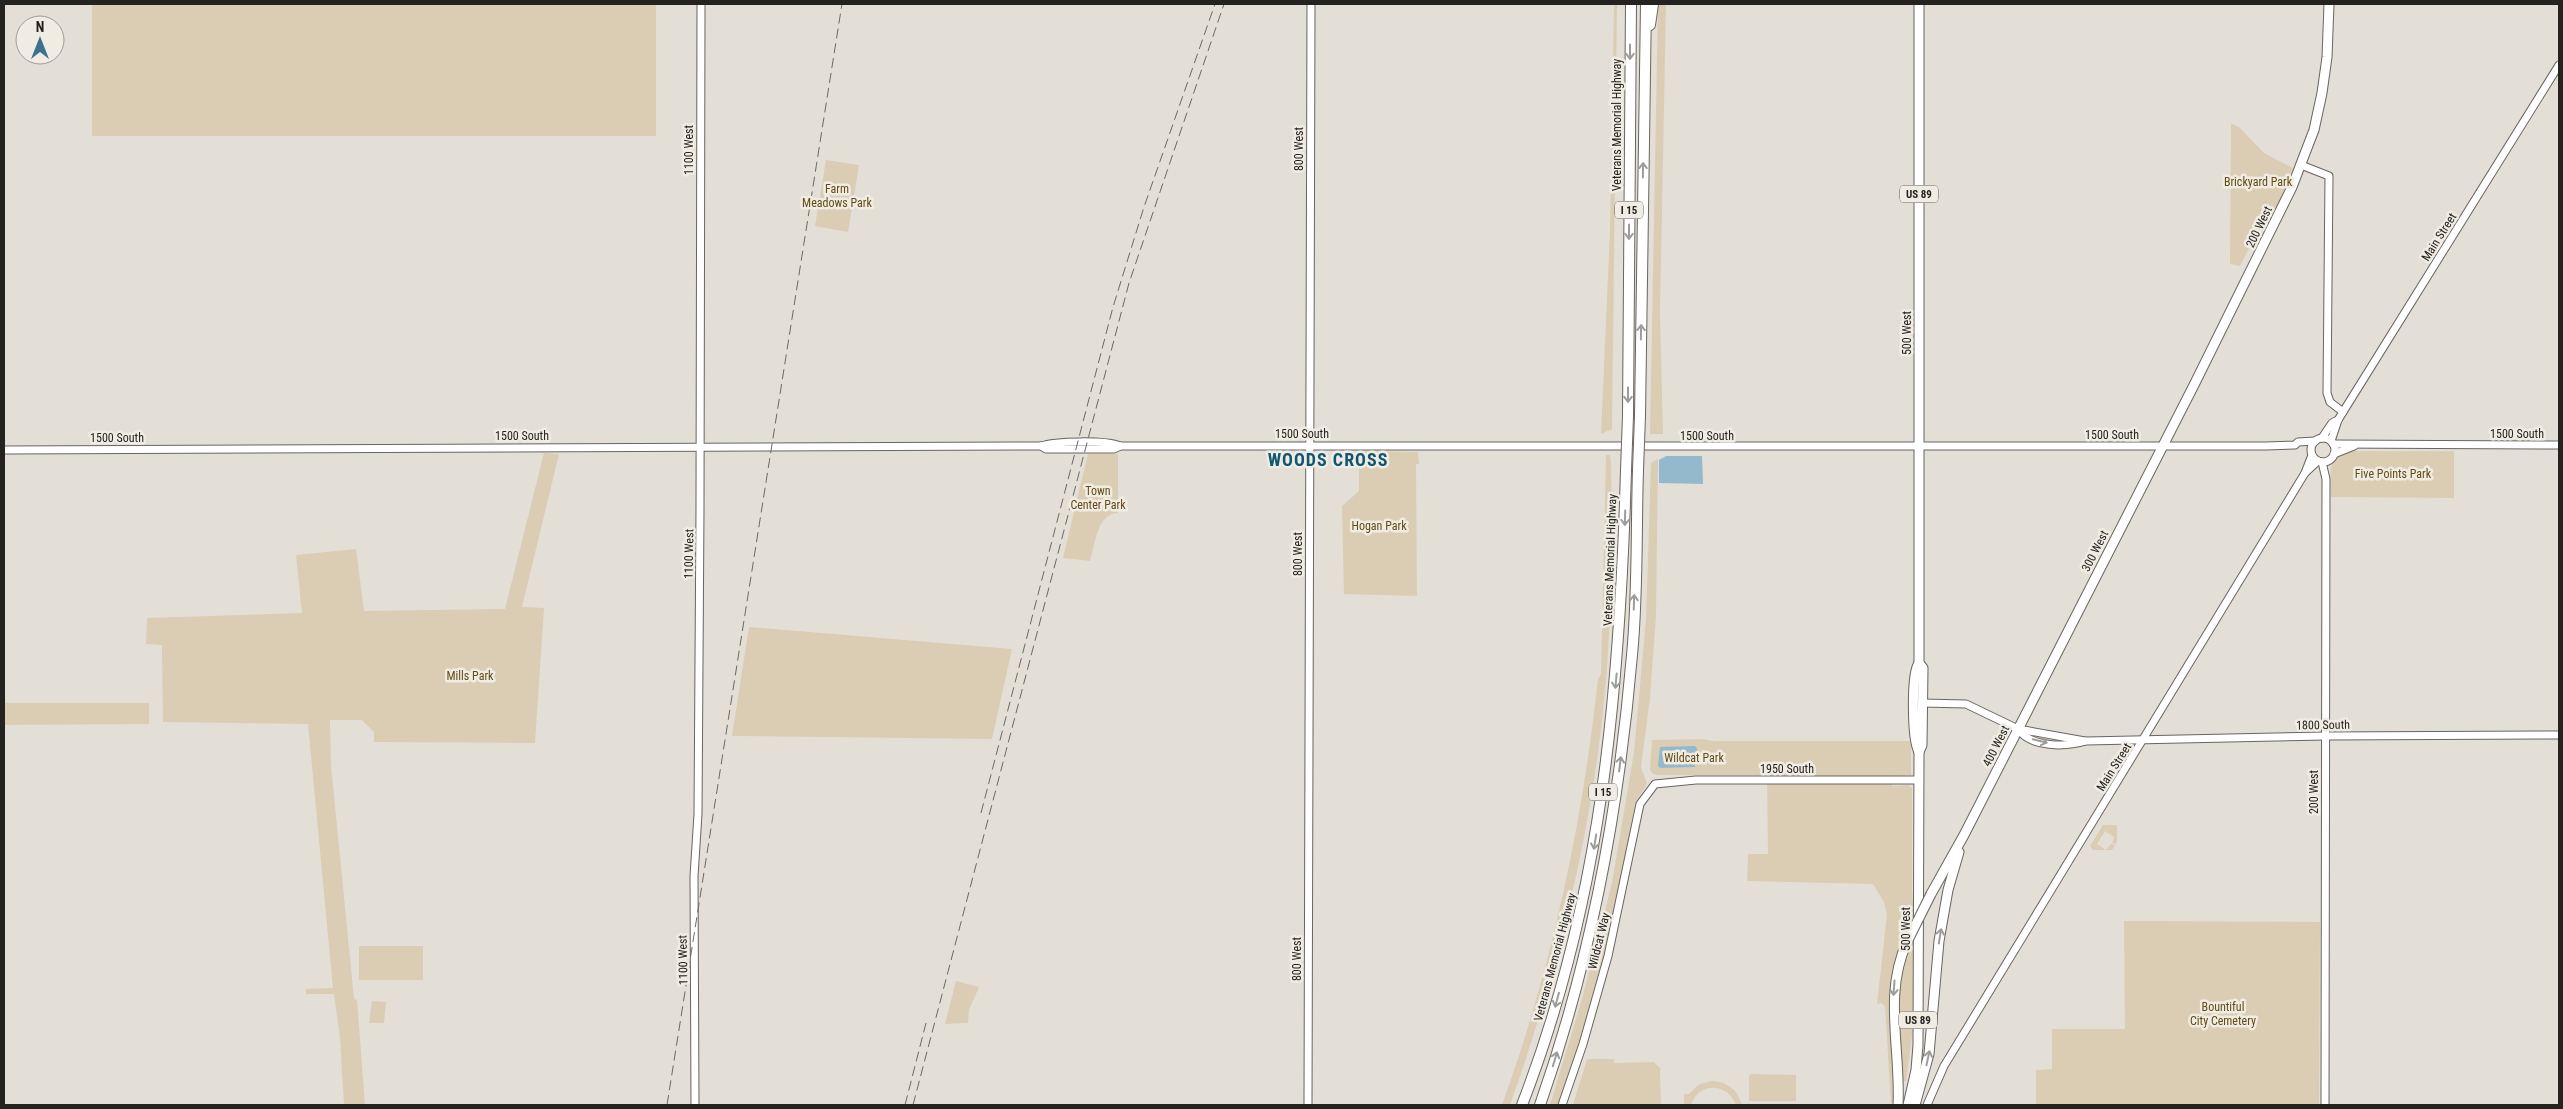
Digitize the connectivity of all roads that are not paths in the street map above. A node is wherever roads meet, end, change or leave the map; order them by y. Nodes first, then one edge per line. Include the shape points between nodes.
1 (700, 4) edge
2 (1311, 4) edge
3 (1630, 4) edge
4 (1646, 4) edge
5 (1654, 4) edge
6 (1920, 4) edge
7 (2329, 4) edge
8 (1644, 65) junction
9 (2559, 65) edge
10 (2301, 166) junction
11 (2343, 412) junction
12 (2338, 420) junction
13 (2318, 439) junction
14 (2332, 442) junction
15 (2294, 445) junction
16 (2559, 445) edge
17 (1310, 446) junction
18 (2163, 446) junction
19 (2354, 446) junction
20 (700, 447) junction
21 (1919, 447) junction
22 (4, 450) edge
23 (2311, 453) junction
24 (2326, 459) junction
25 (2305, 473) junction
26 (1919, 663) junction
27 (2049, 668) joint
28 (1922, 703) junction
29 (2018, 729) junction
30 (2326, 736) junction
31 (2559, 736) edge
32 (2144, 740) junction
33 (1919, 752) junction
34 (1919, 780) junction
35 (1655, 784) joint
36 (1964, 835) junction
37 (695, 1105) edge
38 (1308, 1105) edge
39 (1522, 1105) edge
40 (1540, 1105) edge
41 (1562, 1105) edge
42 (1898, 1105) edge
43 (1908, 1105) edge
44 (1915, 1105) edge
45 (1927, 1105) edge
46 (2325, 1105) edge

1 - 20 street, 1100 West
2 - 17 street, 800 West
3 -> 39 highway, Veterans Memorial Highway / I 15, bridge via 1628,416 1623,598 1614,700 1590,872 1542,1054
4 - 8 highway, Veterans Memorial Highway / I 15
5 - 8 highway
6 - 21 main road, 500 West / US 89
7 - 10 main road, 200 West via 2325,76 2314,130
40 -> 8 highway, Veterans Memorial Highway / I 15, bridge via 1600,890 1613,820 1633,653 1640,416
9 - 11 street, Main Street
10 - 11 street via 2329,176 2327,393 2330,402
10 - 18 main road, 200 West
11 - 12 street, Main Street
12 - 13 street, Main Street
12 - 14 street, Main Street
13 - 14 street, 1500 South
13 - 15 street, 1500 South
13 - 23 street, Main Street
14 - 19 street, 1500 South
14 - 24 street, 200 West
15 - 18 street, 1500 South
15 - 23 street, 1500 South
16 - 19 street, 1500 South
17 - 20 street, 1500 South via 1120,446 1114,443
17 - 21 street, 1500 South
17 - 38 street, 800 West
18 - 21 street, 1500 South
18 - 27 main road, 300 West
19 - 24 street, 1500 South
20 - 22 street, 1500 South
20 - 37 street, 1100 West via 698,814 694,876
21 - 26 main road, 500 West / US 89
23 - 24 street
23 - 25 street, Main Street
24 - 25 street, Main Street
24 - 30 street, 200 West
25 - 32 street, Main Street
26 - 28 main road, 500 West / US 89 via 1923,668
26 - 33 main road, 500 West / US 89 via 1915,668 1914,706
27 - 29 main road, 400 West
28 - 29 street, 1800 South via 1966,704
28 - 33 main road, 500 West / US 89 via 1922,746
29 - 32 street, 1800 South via 2023,736 2073,745 2086,741
29 - 36 main road, 400 West
30 - 31 street, 1800 South
30 - 32 street, 1800 South
30 - 46 street, 200 West
32 - 45 street, Main Street via 1940,1073
33 - 34 main road, 500 West / US 89
34 - 35 street, 1950 South via 1696,780
34 - 43 main road, 500 West / US 89 via 1918,1045
35 - 41 street, Wildcat Way via 1640,804 1608,956
36 -> 42 main road, bridge via 1931,894 1896,969
44 -> 36 main road via 1929,1054 1946,898

